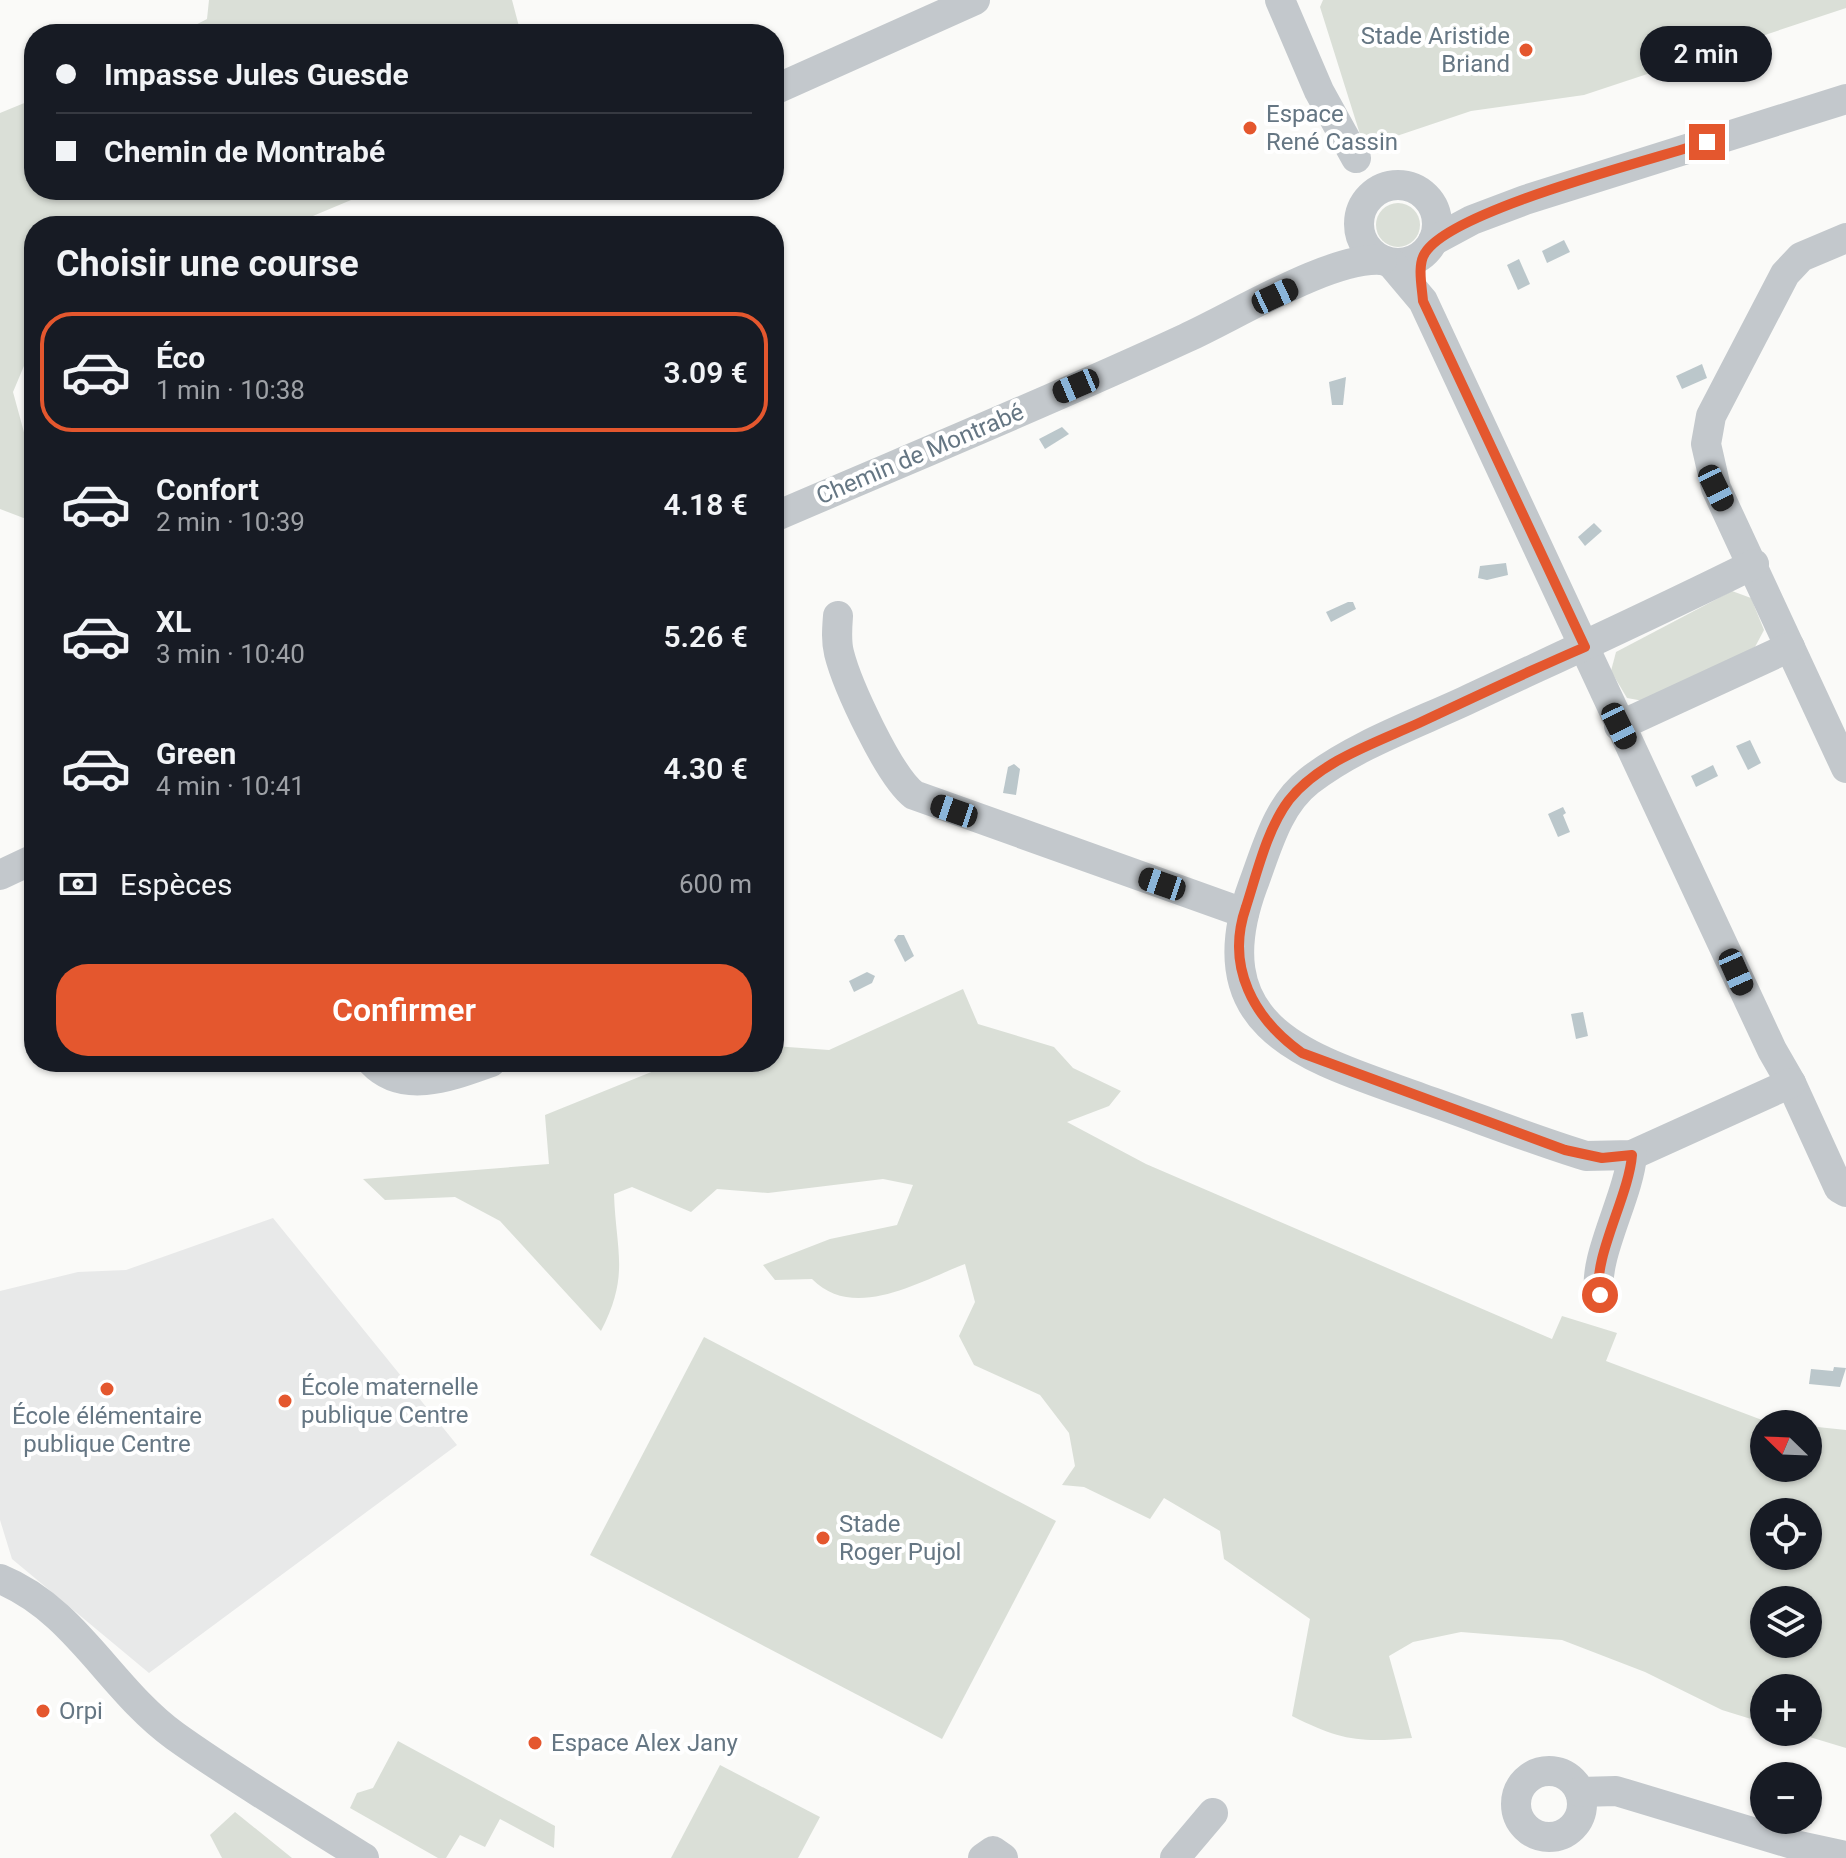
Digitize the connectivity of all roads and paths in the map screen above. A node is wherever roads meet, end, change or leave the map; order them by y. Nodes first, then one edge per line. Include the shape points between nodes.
1 (975, 0) edge
2 (1280, 0) edge
3 (784, 86) edge
4 (1846, 99) edge
5 (1356, 158) dead end
6 (1525, 200) junction
7 (1430, 202) junction
8 (1359, 225) junction
9 (1846, 238) edge
10 (1428, 247) junction
11 (1386, 261) junction
12 (1329, 270) junction
13 (1423, 301) junction
14 (784, 513) edge
15 (1754, 564) junction
16 (838, 616) dead end
17 (1585, 647) junction
18 (1790, 647) junction
19 (1619, 726) junction
20 (1846, 768) edge
21 (24, 864) edge
22 (0, 875) edge
23 (1244, 913) junction
24 (382, 1072) edge
25 (463, 1072) edge
26 (1791, 1083) junction
27 (1632, 1155) junction
28 (1846, 1192) edge
29 (1600, 1295) dead end
30 (0, 1579) edge
31 (1580, 1792) dead end
32 (1213, 1813) dead end
33 (1765, 1847) edge
34 (1846, 1856) edge
35 (364, 1858) edge
36 (983, 1858) edge
37 (1003, 1858) edge
38 (1175, 1858) edge

1 - 3 street
2 - 5 street via 1319,91
4 - 6 street
6 - 7 street
6 - 10 street via 1472,220
7 - 8 street via 1413,187 1385,187 1366,201
7 - 10 street via 1437,221
8 - 11 street via 1365,245
8 - 12 street
9 - 15 street via 1801,257 1785,274 1706,431 1716,488
10 - 11 street via 1408,262
10 - 13 street
11 - 12 street, Chemin de Montrabé via 1368,259
11 - 13 street
12 - 14 street, Chemin de Montrabé
13 - 17 street
15 - 17 street
15 - 18 street
16 - 23 street via 844,669 892,771 914,795
17 - 19 street
17 - 23 street via 1353,753 1309,781 1280,815
18 - 19 street
18 - 20 street
19 - 26 street
21 - 22 street
23 - 27 street via 1240,961 1249,995 1267,1024 1302,1053 1565,1150 1602,1158
24 - 25 street via 440,1080
26 - 27 street
26 - 28 street via 1839,1188
27 - 29 street via 1621,1208 1600,1265
30 - 35 street via 32,1593 66,1621 127,1693 175,1736
31 - 33 street via 1616,1791
32 - 38 street
33 - 34 street
36 - 37 street via 993,1851

